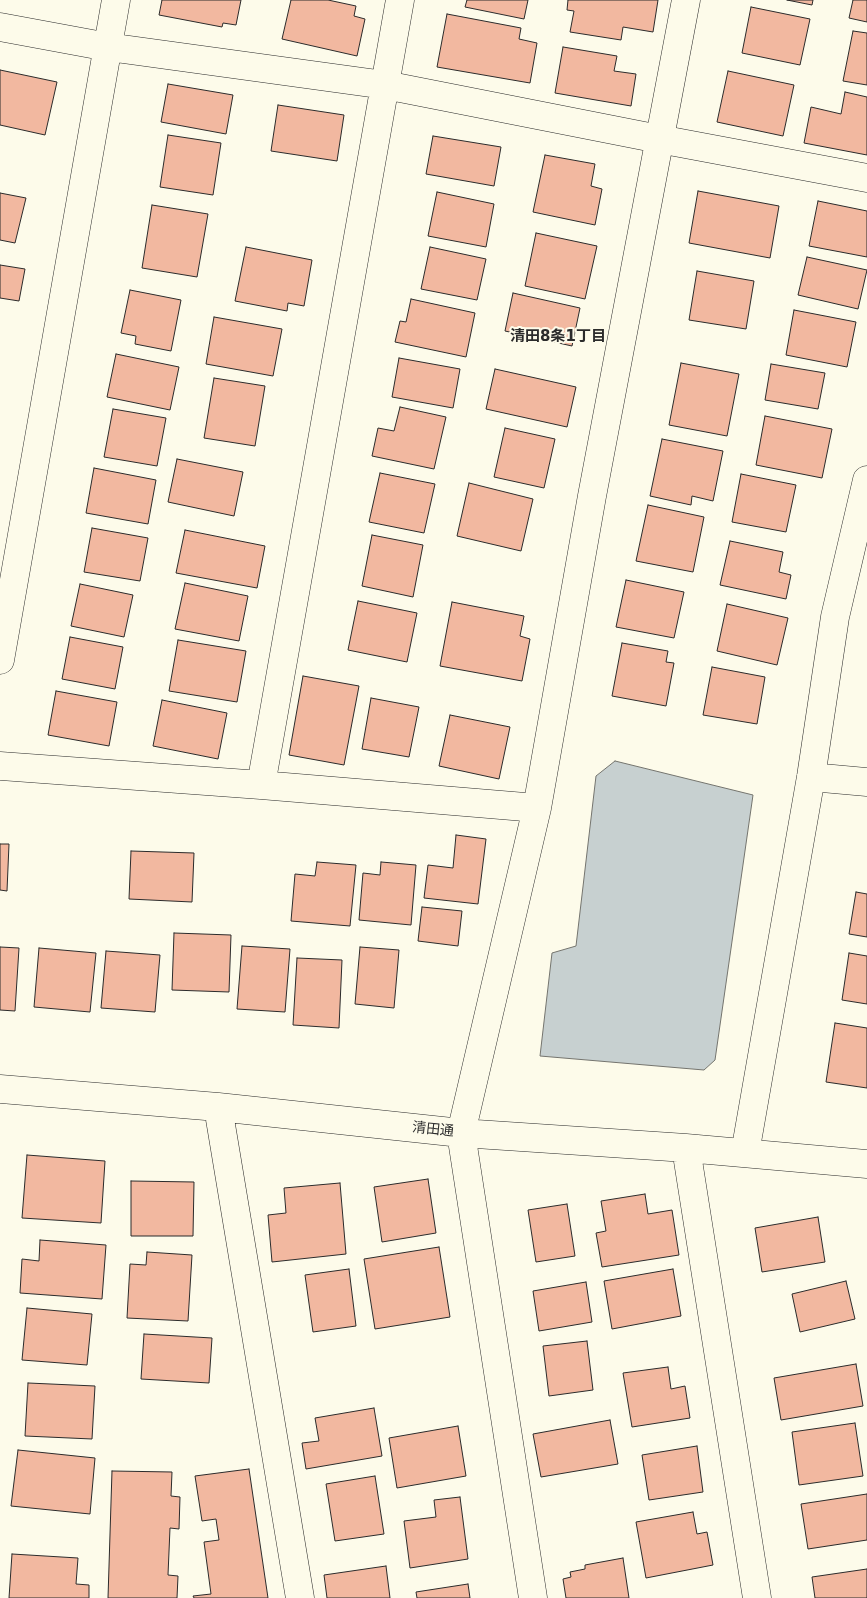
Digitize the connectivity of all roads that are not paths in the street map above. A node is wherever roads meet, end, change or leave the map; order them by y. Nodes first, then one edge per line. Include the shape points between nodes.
1 (116, 0) edge
2 (400, 0) edge
3 (686, 0) edge
4 (0, 27) edge
5 (108, 47) junction
6 (385, 85) junction
7 (659, 139) junction
8 (867, 178) edge
9 (867, 480) edge
10 (0, 660) edge
11 (0, 766) edge
12 (811, 777) junction
13 (867, 782) edge
14 (262, 785) junction
15 (536, 808) junction
16 (0, 1089) edge
17 (218, 1107) junction
18 (461, 1133) junction
19 (686, 1148) junction
20 (745, 1154) junction
21 (867, 1164) edge
22 (300, 1598) edge
23 (533, 1598) edge
24 (757, 1598) edge

1 - 5 street
2 - 6 street
3 - 7 street
4 - 5 street
5 - 6 street
5 - 10 street
6 - 7 street
6 - 14 street
7 - 8 street
7 - 15 street
9 - 12 street via 835,617
11 - 14 street
12 - 13 street
12 - 20 street
14 - 15 street
15 - 18 street
16 - 17 street, 清田通
17 - 18 street, 清田通
17 - 22 street
18 - 19 street, 清田通
18 - 23 street
19 - 20 street, 清田通
19 - 24 street
20 - 21 street, 清田通

